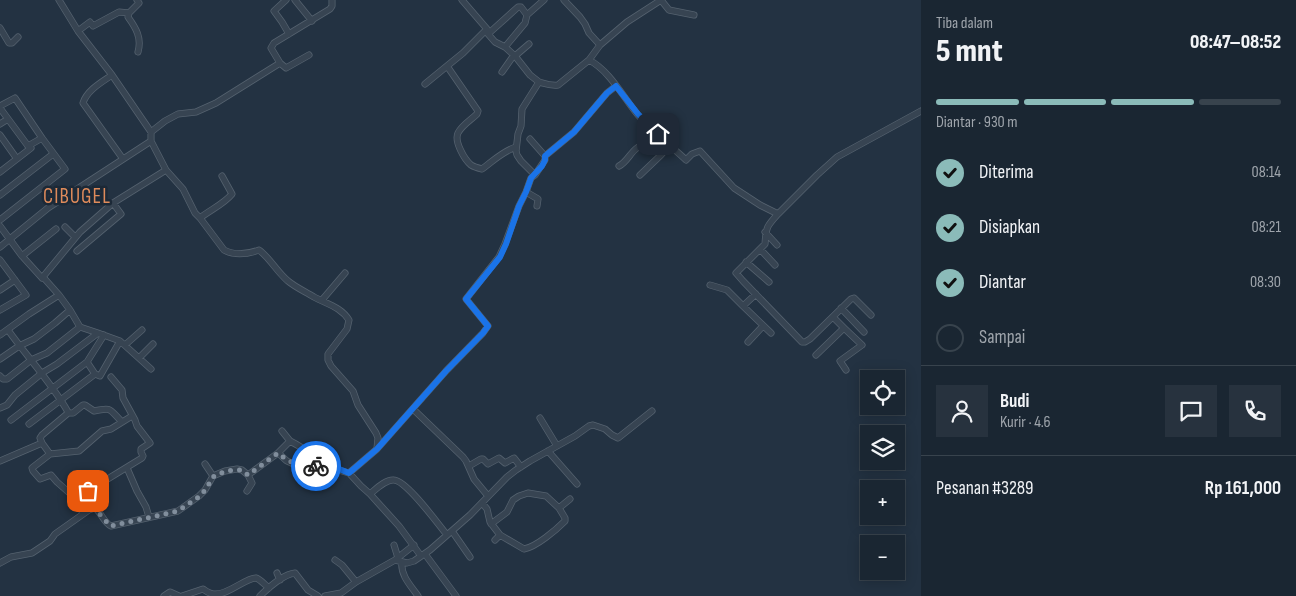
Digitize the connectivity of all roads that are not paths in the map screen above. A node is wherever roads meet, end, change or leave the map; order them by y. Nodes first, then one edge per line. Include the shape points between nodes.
1 (59, 0) edge
2 (137, 0) edge
3 (286, 0) edge
4 (295, 0) edge
5 (332, 0) edge
6 (462, 0) edge
7 (544, 0) edge
8 (564, 0) edge
9 (661, 0) edge
10 (129, 13) junction
11 (527, 15) junction
12 (694, 15) dead end
13 (312, 20) junction
14 (0, 28) edge
15 (78, 31) junction
16 (487, 31) junction
17 (289, 34) junction
18 (18, 37) dead end
19 (529, 44) dead end
20 (600, 45) junction
21 (505, 47) junction
22 (138, 52) dead end
23 (309, 55) dead end
24 (515, 56) junction
25 (589, 60) junction
26 (280, 63) junction
27 (447, 66) junction
28 (502, 72) dead end
29 (112, 75) junction
30 (539, 82) junction
31 (425, 84) dead end
32 (616, 86) junction
33 (0, 107) edge
34 (921, 111) edge
35 (8, 118) junction
36 (0, 124) edge
37 (150, 132) junction
38 (658, 134) junction
39 (0, 135) edge
40 (42, 138) junction
41 (530, 139) dead end
42 (151, 141) junction
43 (670, 145) junction
44 (28, 146) junction
45 (516, 147) junction
46 (53, 154) junction
47 (545, 156) junction
48 (17, 159) junction
49 (123, 159) junction
50 (619, 166) dead end
51 (1, 168) edge
52 (166, 170) junction
53 (535, 175) junction
54 (640, 175) dead end
55 (222, 176) dead end
56 (526, 192) junction
57 (0, 195) edge
58 (114, 203) junction
59 (537, 206) dead end
60 (778, 214) junction
61 (200, 218) junction
62 (0, 220) edge
63 (0, 226) edge
64 (65, 227) dead end
65 (56, 229) dead end
66 (765, 232) junction
67 (75, 237) junction
68 (10, 238) junction
69 (777, 245) dead end
70 (0, 247) edge
71 (760, 250) junction
72 (77, 251) dead end
73 (22, 256) junction
74 (0, 260) edge
75 (746, 262) junction
76 (775, 265) dead end
77 (3, 269) edge
78 (345, 273) dead end
79 (42, 278) junction
80 (15, 280) junction
81 (719, 281) dead end
82 (769, 282) dead end
83 (710, 285) dead end
84 (0, 290) edge
85 (727, 290) junction
86 (756, 294) junction
87 (58, 295) junction
88 (322, 300) junction
89 (743, 306) junction
90 (841, 308) junction
91 (0, 310) edge
92 (70, 310) junction
93 (871, 315) dead end
94 (833, 317) junction
95 (763, 326) junction
96 (80, 327) junction
97 (844, 328) junction
98 (8, 330) junction
99 (142, 330) dead end
100 (864, 332) dead end
101 (771, 333) dead end
102 (0, 334) edge
103 (101, 334) junction
104 (748, 342) dead end
105 (123, 343) junction
106 (153, 344) dead end
107 (19, 346) junction
108 (816, 355) dead end
109 (139, 358) junction
110 (0, 359) edge
111 (31, 360) junction
112 (87, 362) junction
113 (151, 368) dead end
114 (846, 370) dead end
115 (42, 372) junction
116 (95, 374) junction
117 (0, 376) edge
118 (111, 377) dead end
119 (53, 387) junction
120 (62, 400) junction
121 (0, 408) edge
122 (413, 409) junction
123 (652, 411) dead end
124 (68, 413) junction
125 (132, 416) junction
126 (540, 418) dead end
127 (11, 420) dead end
128 (122, 422) junction
129 (29, 424) dead end
130 (282, 432) dead end
131 (290, 441) junction
132 (42, 443) junction
133 (557, 446) junction
134 (377, 449) junction
135 (548, 451) junction
136 (278, 453) junction
137 (50, 454) junction
138 (0, 461) edge
139 (205, 464) dead end
140 (319, 466) junction
141 (469, 466) junction
142 (521, 467) junction
143 (127, 468) junction
144 (349, 473) junction
145 (248, 475) junction
146 (214, 476) junction
147 (577, 484) dead end
148 (247, 491) dead end
149 (370, 494) junction
150 (488, 496) junction
151 (570, 499) dead end
152 (482, 503) junction
153 (94, 508) junction
154 (559, 508) junction
155 (83, 513) junction
156 (149, 517) junction
157 (492, 524) junction
158 (449, 533) junction
159 (500, 535) junction
160 (495, 540) dead end
161 (414, 545) junction
162 (394, 546) dead end
163 (423, 555) junction
164 (470, 557) dead end
165 (335, 560) dead end
166 (398, 560) junction
167 (0, 563) edge
168 (277, 573) dead end
169 (280, 580) junction
170 (356, 582) junction
171 (269, 588) junction
172 (195, 594) edge
173 (217, 595) edge
174 (342, 595) edge
175 (164, 596) edge
176 (180, 596) edge
177 (260, 596) edge
178 (318, 596) edge
179 (325, 596) edge
180 (418, 596) edge
181 (456, 596) edge

1 - 15 street
2 - 10 street via 139,3
3 - 17 street via 274,11
4 - 13 street
5 - 13 street via 330,9
6 - 16 street
7 - 11 street
8 - 20 street
9 - 12 street via 669,10
9 - 20 street
10 - 15 street via 119,12 94,26 90,22
10 - 22 street via 137,32
11 - 16 street via 518,7
11 - 21 street via 525,23
13 - 17 street
14 - 18 street via 9,43
15 - 29 street
16 - 21 street via 495,42
16 - 27 street
17 - 26 street via 271,48
19 - 24 street
20 - 25 street
21 - 24 street
23 - 26 street via 286,68
24 - 28 street
24 - 30 street
25 - 30 street via 554,86
25 - 32 street via 598,65
26 - 37 street via 216,103 196,112 178,114
27 - 31 street
27 - 45 street via 478,111 457,137 470,164 482,169 508,149
29 - 37 street
29 - 49 street via 88,94 83,103
30 - 45 street via 522,109
32 - 38 street
32 - 47 street via 574,132
33 - 35 street
33 - 40 street via 15,98
34 - 60 street via 837,157
35 - 36 street
35 - 44 street
37 - 42 street
38 - 43 street
38 - 50 street via 635,149
39 - 48 street
40 - 44 street
40 - 46 street
41 - 47 street
42 - 49 street
42 - 52 street
43 - 54 street
43 - 60 street via 686,160 700,151 734,188
44 - 48 street via 31,148
45 - 53 street via 517,156
46 - 57 street
46 - 62 street via 65,169
47 - 53 street
48 - 51 street
49 - 68 street via 48,208
52 - 58 street
52 - 61 street via 183,189
53 - 56 street
55 - 61 street via 232,194
56 - 59 street via 538,199
56 - 122 street via 500,257 466,299 488,326
58 - 67 street
58 - 72 street via 121,214
60 - 66 street
61 - 88 street via 224,250 244,254 263,252 289,282
63 - 68 street
64 - 67 street
65 - 73 street
66 - 69 street
66 - 71 street via 765,244
67 - 79 street
68 - 70 street
68 - 73 street
71 - 75 street
71 - 76 street
73 - 79 street
74 - 77 street
75 - 82 street
75 - 86 street via 736,273
77 - 80 street
78 - 88 street
79 - 87 street
80 - 84 street
80 - 91 street via 26,294
81 - 85 street
83 - 85 street
85 - 89 street
86 - 89 street
86 - 94 street via 802,342 810,339
87 - 92 street
87 - 98 street
88 - 134 street via 340,310 349,320 347,329 328,354 328,360 353,390 358,405 376,433
89 - 95 street
90 - 93 street via 854,298
90 - 94 street
90 - 100 street
92 - 96 street
92 - 107 street
94 - 97 street
95 - 101 street
95 - 104 street
96 - 103 street
96 - 111 street
97 - 108 street
97 - 114 street via 862,345 840,362
98 - 102 street
98 - 107 street
99 - 105 street
103 - 105 street
103 - 112 street
103 - 115 street
105 - 109 street
105 - 116 street via 100,376
106 - 109 street
107 - 110 street
107 - 111 street
109 - 113 street
111 - 115 street
111 - 117 street via 7,379
112 - 116 street
112 - 119 street
115 - 119 street
115 - 121 street
116 - 120 street
118 - 125 street via 122,390
119 - 120 street
119 - 127 street
120 - 124 street
120 - 129 street
122 - 134 street
122 - 141 street via 464,457
123 - 133 street via 618,438 593,425
124 - 128 street via 83,405 94,411 105,408
124 - 132 street via 42,435
125 - 128 street
125 - 143 street via 150,443 141,449 143,458
126 - 133 street
128 - 137 street via 102,431 79,451
130 - 131 street
131 - 136 street
131 - 140 street via 310,454
132 - 137 street
132 - 138 street
133 - 135 street
134 - 144 street
135 - 142 street
135 - 147 street
136 - 140 street via 296,464
136 - 145 street
137 - 155 street via 32,468 33,471 40,479 51,475 74,497
139 - 146 street
140 - 144 street
141 - 142 street via 481,459 488,464 499,458 505,463 514,458
141 - 150 street via 474,479
142 - 150 street
143 - 153 street via 88,491
143 - 156 street
144 - 149 street
145 - 146 street via 242,470 232,470
145 - 148 street via 252,483
146 - 156 street via 200,496 186,506 178,511
149 - 158 street via 388,481 401,482
149 - 161 street
150 - 152 street
151 - 154 street
152 - 157 street
152 - 158 street
153 - 155 street
153 - 156 street via 109,525
154 - 157 street via 546,496 528,493 513,500 509,510
154 - 159 street via 565,521 531,547 524,549
155 - 167 street via 32,553
157 - 159 street
158 - 163 street
158 - 164 street
159 - 160 street
161 - 163 street
161 - 166 street
162 - 166 street
163 - 166 street via 410,563
163 - 181 street
165 - 170 street
166 - 170 street
166 - 180 street
168 - 169 street
169 - 171 street
169 - 178 street via 295,573 308,590
170 - 174 street
171 - 173 street via 253,578
171 - 177 street
172 - 173 street via 202,589
172 - 176 street
174 - 179 street
175 - 176 street via 170,592

